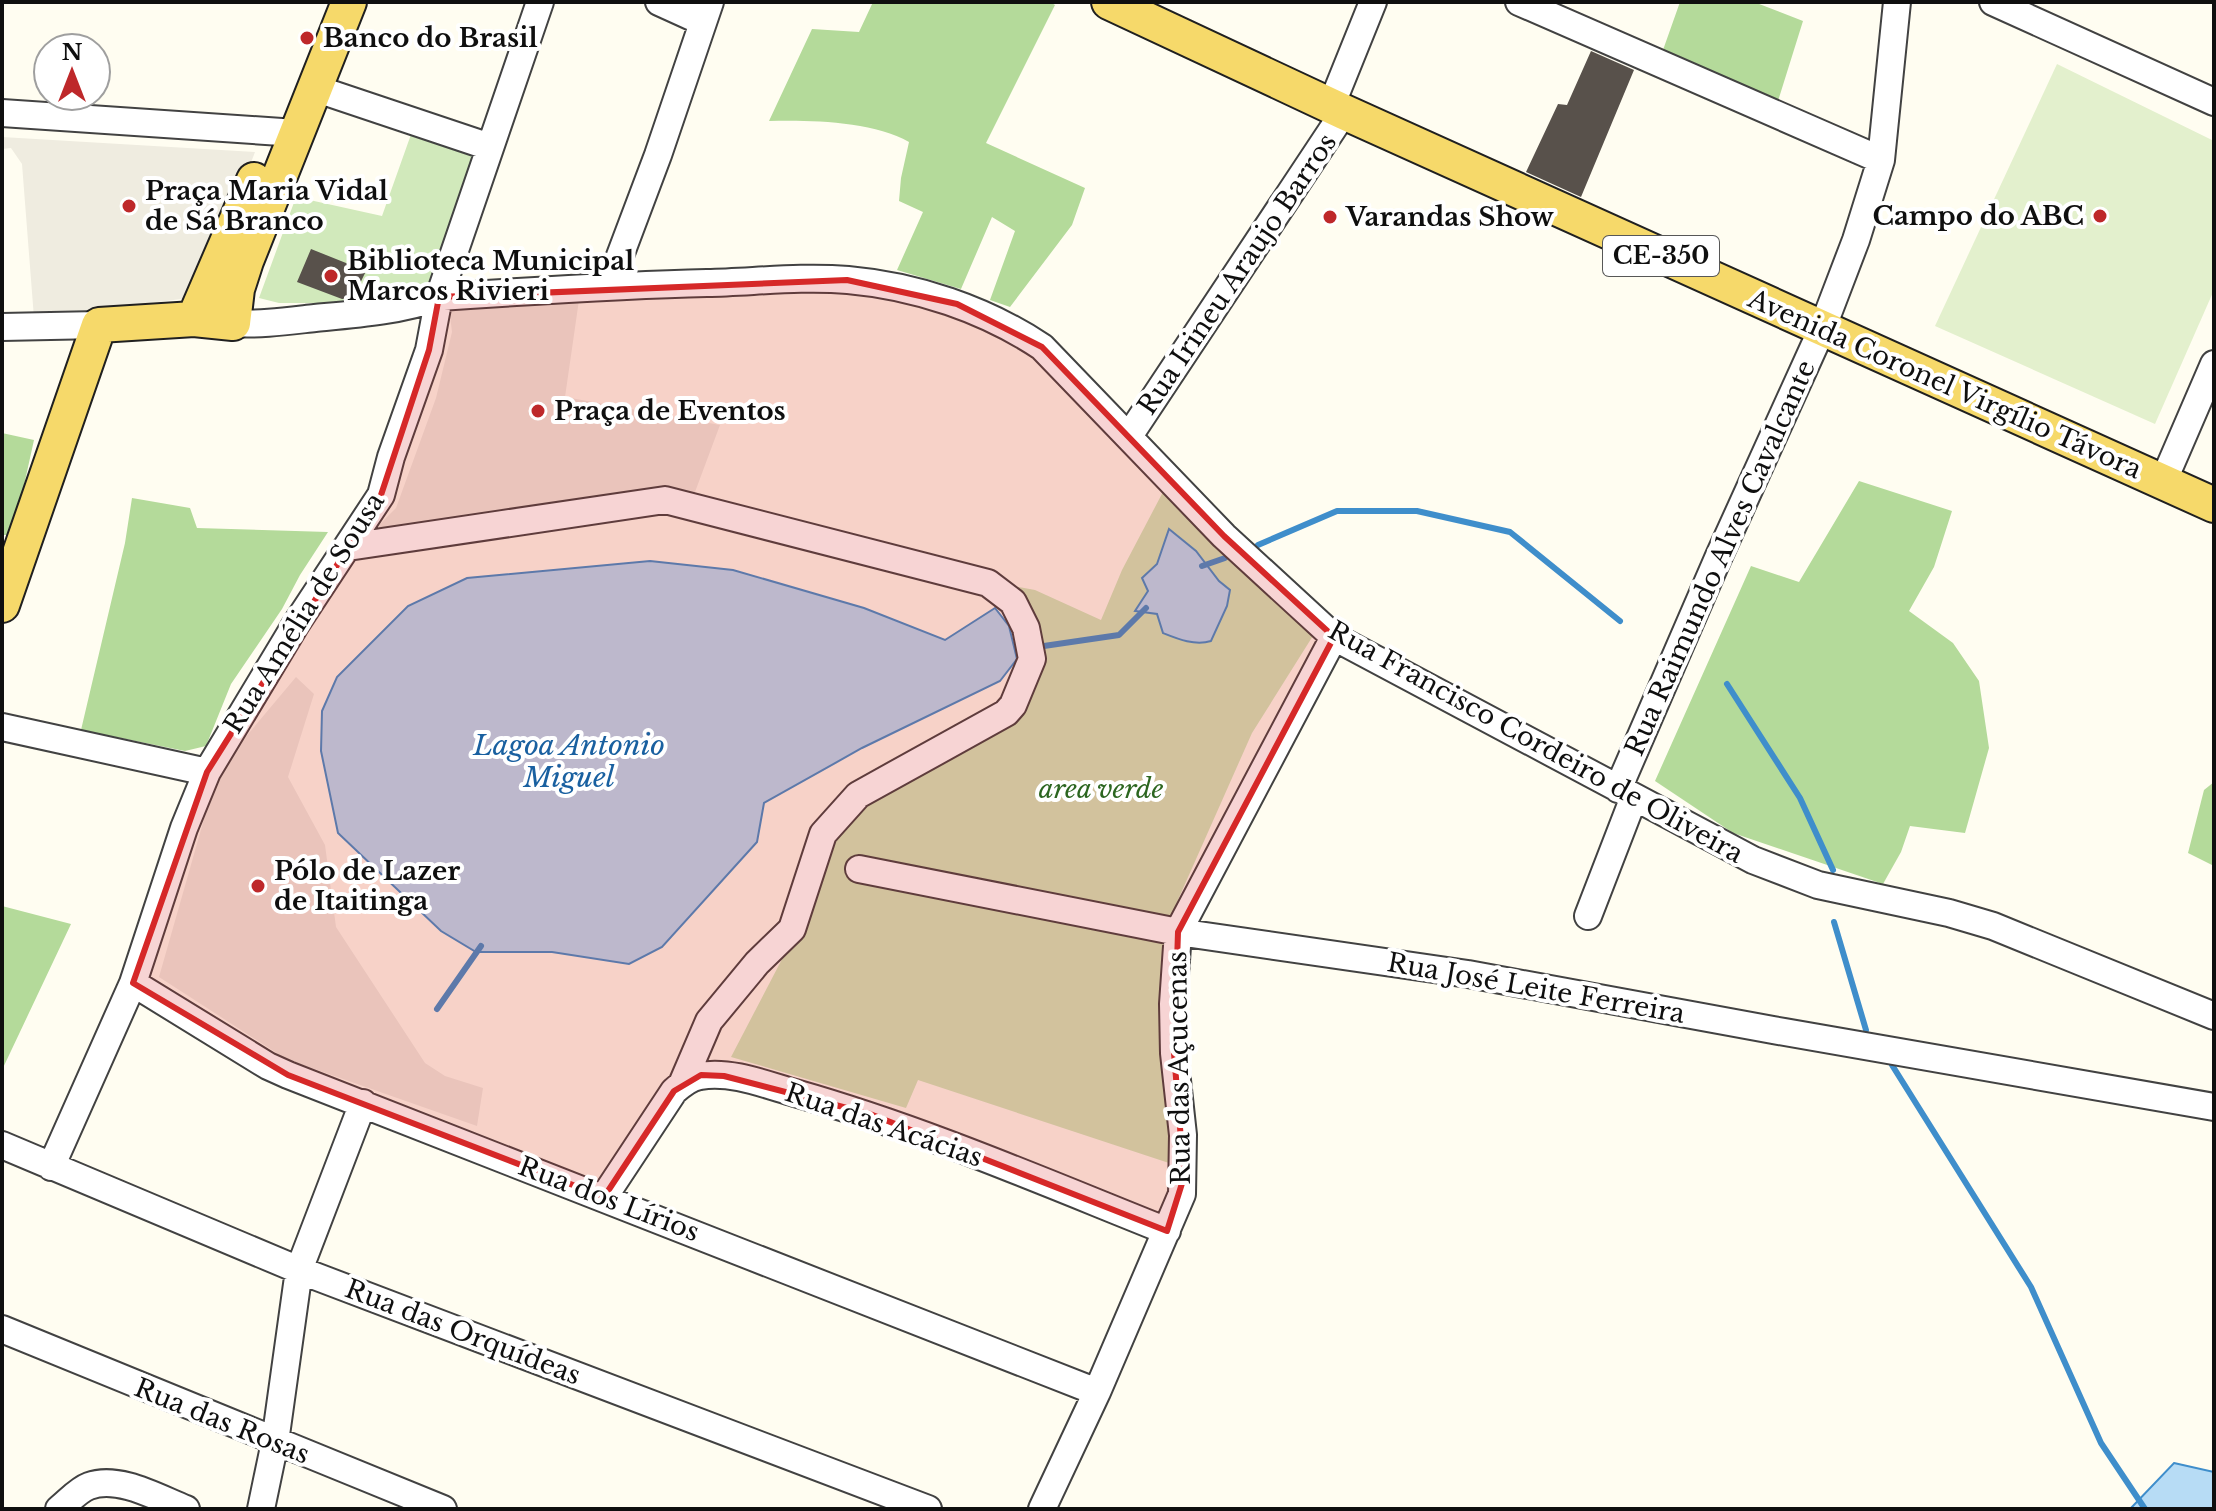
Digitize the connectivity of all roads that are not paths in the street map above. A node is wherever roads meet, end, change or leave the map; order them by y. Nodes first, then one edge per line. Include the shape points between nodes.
1 (349, 2) edge
2 (540, 2) edge
3 (659, 2) edge
4 (1109, 2) edge
5 (1373, 2) edge
6 (1519, 2) edge
7 (1897, 2) edge
8 (1993, 2) edge
9 (707, 12) edge
10 (2214, 102) edge
11 (1337, 109) junction
12 (2, 113) edge
13 (300, 114) junction
14 (490, 147) junction
15 (1881, 160) junction
16 (609, 285) junction
17 (439, 297) junction
18 (194, 319) junction
19 (233, 323) junction
20 (99, 325) junction
21 (2, 327) edge
22 (1822, 329) junction
23 (2214, 364) edge
24 (1129, 436) junction
25 (2163, 482) junction
26 (2214, 505) edge
27 (348, 547) junction
28 (2, 605) edge
29 (1334, 637) junction
30 (2, 727) edge
31 (207, 772) junction
32 (1626, 793) junction
33 (859, 869) dead end
34 (1588, 916) dead end
35 (1178, 932) junction
36 (133, 983) junction
37 (2214, 1016) edge
38 (682, 1084) junction
39 (363, 1103) junction
40 (2214, 1107) edge
41 (2, 1145) edge
42 (51, 1167) junction
43 (604, 1197) junction
44 (1167, 1231) junction
45 (299, 1270) junction
46 (2, 1329) edge
47 (1097, 1392) junction
48 (275, 1442) junction
49 (59, 1509) edge
50 (186, 1509) edge
51 (261, 1509) edge
52 (443, 1509) edge
53 (928, 1509) edge
54 (1042, 1509) edge

1 - 13 main road
2 - 14 street, Rua Amélia de Sousa
3 - 9 street
4 - 11 main road, Avenida Coronel Virgílio Távora / CE-350
5 - 11 street, Rua Irineu Araujo Barros
6 - 15 street
7 - 15 street, Rua Raimundo Alves Cavalcante
8 - 10 street
9 - 16 street
11 - 22 main road, Avenida Coronel Virgílio Távora / CE-350
11 - 24 street, Rua Irineu Araujo Barros
12 - 13 street
13 - 14 street
13 - 18 main road via 263,159
13 - 19 main road via 237,289
14 - 17 street, Rua Amélia de Sousa
15 - 22 street, Rua Raimundo Alves Cavalcante
16 - 17 street, Rua Francisco Cordeiro de Oliveira
16 - 24 street, Rua Francisco Cordeiro de Oliveira via 847,280 957,304 1008,325 1042,347
17 - 19 street, Rua Francisco Cordeiro de Oliveira via 366,314
17 - 27 street, Rua Amélia de Sousa via 429,350 381,495
18 - 19 main road, Rua Francisco Cordeiro de Oliveira
18 - 20 main road, Rua Francisco Cordeiro de Oliveira
20 - 21 street
20 - 28 main road
22 - 25 main road, Avenida Coronel Virgílio Távora / CE-350
22 - 32 street, Rua Raimundo Alves Cavalcante via 1719,556
23 - 25 street
24 - 29 street, Rua Francisco Cordeiro de Oliveira via 1224,536
25 - 26 main road, Avenida Coronel Virgílio Távora / CE-350
27 - 31 street, Rua Amélia de Sousa
27 - 38 street via 665,500 988,583 1013,602 1026,628 1032,659 1013,705 846,806 823,834 792,929 709,1021
29 - 32 street, Rua Francisco Cordeiro de Oliveira
29 - 35 street, Rua das Açucenas
30 - 31 street
31 - 36 street, Rua Amélia de Sousa
32 - 34 street, Rua Raimundo Alves Cavalcante
32 - 37 street, Rua Francisco Cordeiro de Oliveira via 1792,877 1993,926
33 - 35 street, Rua José Leite Ferreira
35 - 40 street, Rua José Leite Ferreira via 1468,974
35 - 44 street, Rua das Açucenas via 1174,1053 1184,1177
36 - 39 street, Rua dos Lírios via 268,1066
36 - 42 street, Rua Amélia de Sousa
38 - 43 street
38 - 44 street, Rua das Acácias via 701,1075 724,1076 870,1114
39 - 43 street, Rua dos Lírios
39 - 45 street
41 - 42 street, Rua das Orquídeas
42 - 45 street, Rua das Orquídeas
43 - 47 street, Rua dos Lírios
44 - 47 street, Rua das Açucenas
45 - 48 street
45 - 53 street, Rua das Orquídeas
46 - 48 street, Rua das Rosas
47 - 54 street, Rua das Açucenas
48 - 51 street
48 - 52 street, Rua das Rosas
49 - 50 street via 87,1487 108,1482

